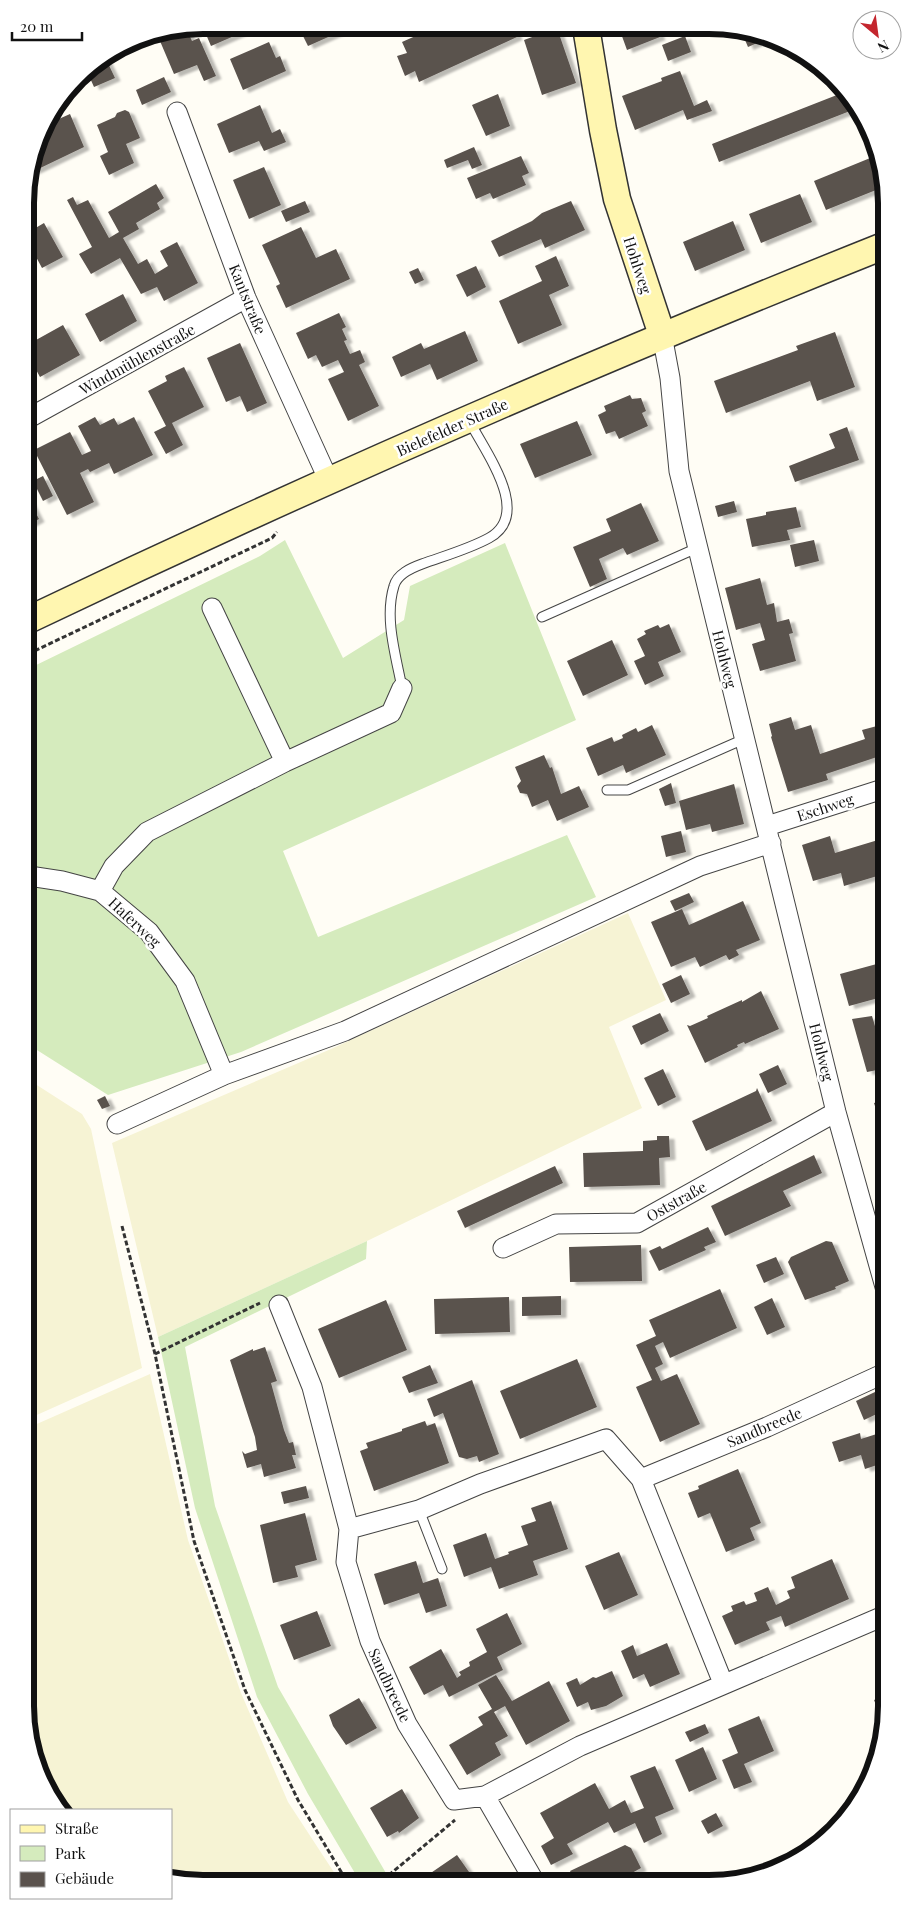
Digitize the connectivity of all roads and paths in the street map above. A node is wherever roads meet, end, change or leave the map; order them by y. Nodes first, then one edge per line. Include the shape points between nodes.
1 (587, 34) edge
2 (177, 112) dead end
3 (878, 247) edge
4 (246, 298) junction
5 (662, 335) junction
6 (34, 415) edge
7 (468, 420) junction
8 (329, 481) junction
9 (697, 548) junction
10 (212, 608) dead end
11 (34, 617) edge
12 (542, 617) dead end
13 (402, 688) joint
14 (744, 739) junction
15 (285, 762) junction
16 (607, 790) dead end
17 (878, 791) edge
18 (769, 835) junction
19 (34, 877) edge
20 (100, 891) junction
21 (224, 1075) junction
22 (836, 1112) junction
23 (117, 1124) dead end
24 (122, 1226) dead end
25 (503, 1248) dead end
26 (878, 1262) edge
27 (279, 1305) joint
28 (155, 1354) junction
29 (878, 1376) edge
30 (641, 1478) junction
31 (419, 1510) junction
32 (348, 1529) junction
33 (442, 1570) dead end
34 (878, 1618) edge
35 (723, 1684) junction
36 (485, 1796) junction
37 (464, 1799) junction
38 (343, 1875) edge
39 (389, 1875) edge
40 (531, 1875) edge

1 - 5 main road, Hohlweg via 618,199
2 - 4 street, Kantstraße
3 - 5 main road, Bielefelder Straße
4 - 6 street, Windmühlenstraße
4 - 8 street, Kantstraße
5 - 7 main road, Bielefelder Straße
5 - 9 street, Hohlweg via 670,378 678,471
7 - 8 main road, Bielefelder Straße
7 - 13 lane via 506,492 509,513 504,526 490,538 408,569 394,584 390,609
8 - 11 main road, Bielefelder Straße
9 - 12 lane
9 - 14 street, Hohlweg
10 - 15 street
13 - 15 street via 391,713
14 - 16 lane via 628,790
14 - 18 street, Hohlweg
15 - 20 street via 147,832 114,866
17 - 18 street, Eschweg
18 - 21 street, Eschweg via 345,1031
18 - 22 street, Hohlweg
19 - 20 street, Haferweg
20 - 21 street, Haferweg via 149,932 185,980
21 - 23 street, Eschweg
22 - 25 street, Oststraße via 637,1222 556,1224
22 - 26 street, Hohlweg
24 - 28 path
27 - 28 path via 264,1300
27 - 32 street, Sandbreede via 312,1387
28 - 38 path via 194,1541 245,1690 298,1800
29 - 30 street, Sandbreede via 767,1427
30 - 31 street via 606,1440 480,1484
30 - 35 street
31 - 32 street
31 - 33 lane
32 - 37 street, Sandbreede via 346,1562 370,1641 407,1724 454,1800
34 - 35 street
35 - 36 street via 580,1746
36 - 37 street
36 - 40 street
37 - 39 path via 454,1822

